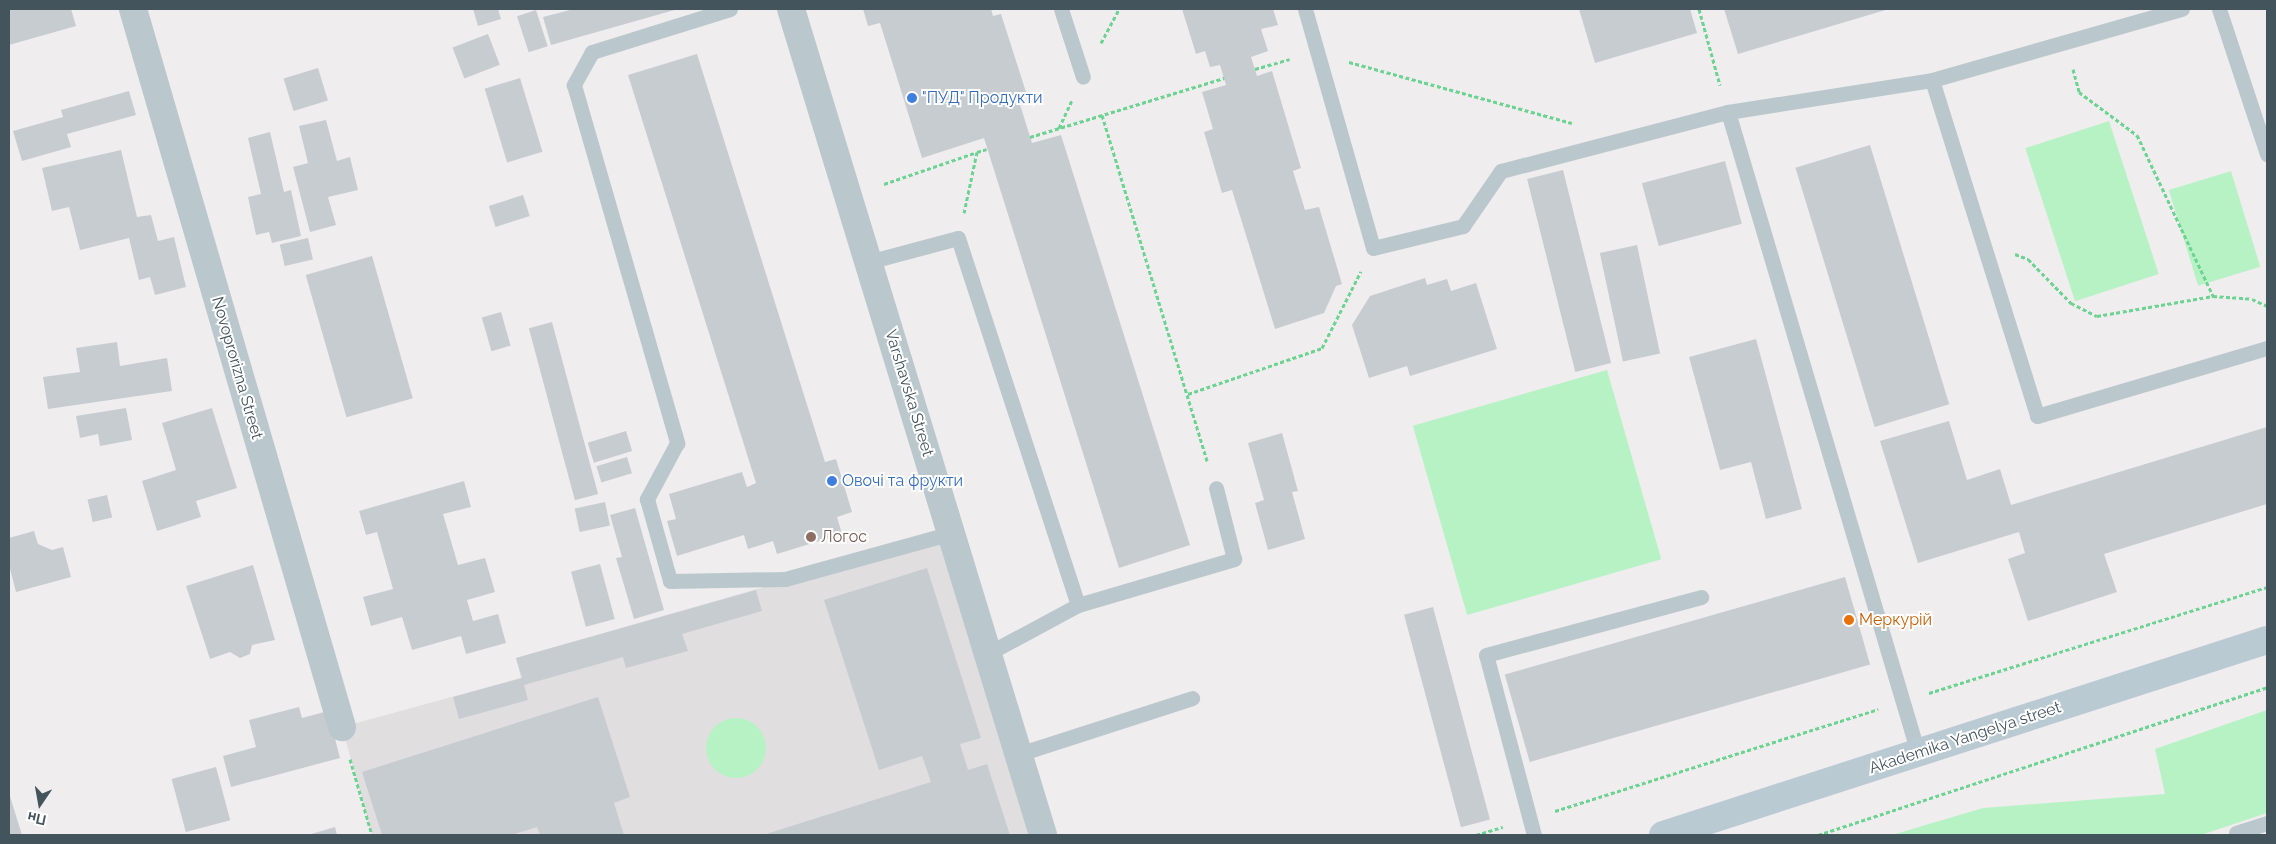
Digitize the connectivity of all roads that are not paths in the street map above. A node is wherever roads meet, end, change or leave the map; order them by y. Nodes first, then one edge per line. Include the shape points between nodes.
1 (133, 9) edge
2 (730, 9) edge
3 (791, 9) edge
4 (1062, 9) edge
5 (1305, 9) edge
6 (2182, 9) edge
7 (2219, 9) edge
8 (1083, 77) dead end
9 (1932, 80) junction
10 (1728, 112) junction
11 (2267, 154) edge
12 (868, 262) junction
13 (2267, 348) edge
14 (1216, 488) road end
15 (952, 533) junction
16 (1701, 596) dead end
17 (1078, 605) junction
18 (2267, 640) edge
19 (989, 652) junction
20 (1192, 698) dead end
21 (342, 727) road end
22 (1918, 753) junction
23 (1019, 754) junction
24 (2267, 823) edge
25 (2236, 833) dead end
26 (1674, 834) edge
27 (1043, 835) edge
28 (1534, 835) edge

1 - 21 street, Novoprorizna Street
2 - 15 lane via 592,52 574,85 677,444 647,499 670,581 785,579
3 - 12 street, Varshavska Street
4 - 8 lane
5 - 10 lane via 1373,248 1463,226 1501,171
6 - 9 lane
7 - 11 lane
9 - 10 lane
9 - 13 lane via 2037,416
10 - 22 lane
12 - 15 street, Varshavska Street
12 - 17 lane via 958,238
14 - 17 lane via 1234,559
15 - 19 street, Varshavska Street
16 - 28 lane via 1486,655
17 - 19 lane
18 - 22 main road, Akademika Yangelya street
19 - 23 street, Varshavska Street
20 - 23 lane
22 - 26 main road, Akademika Yangelya street
23 - 27 street, Varshavska Street
24 - 25 lane

